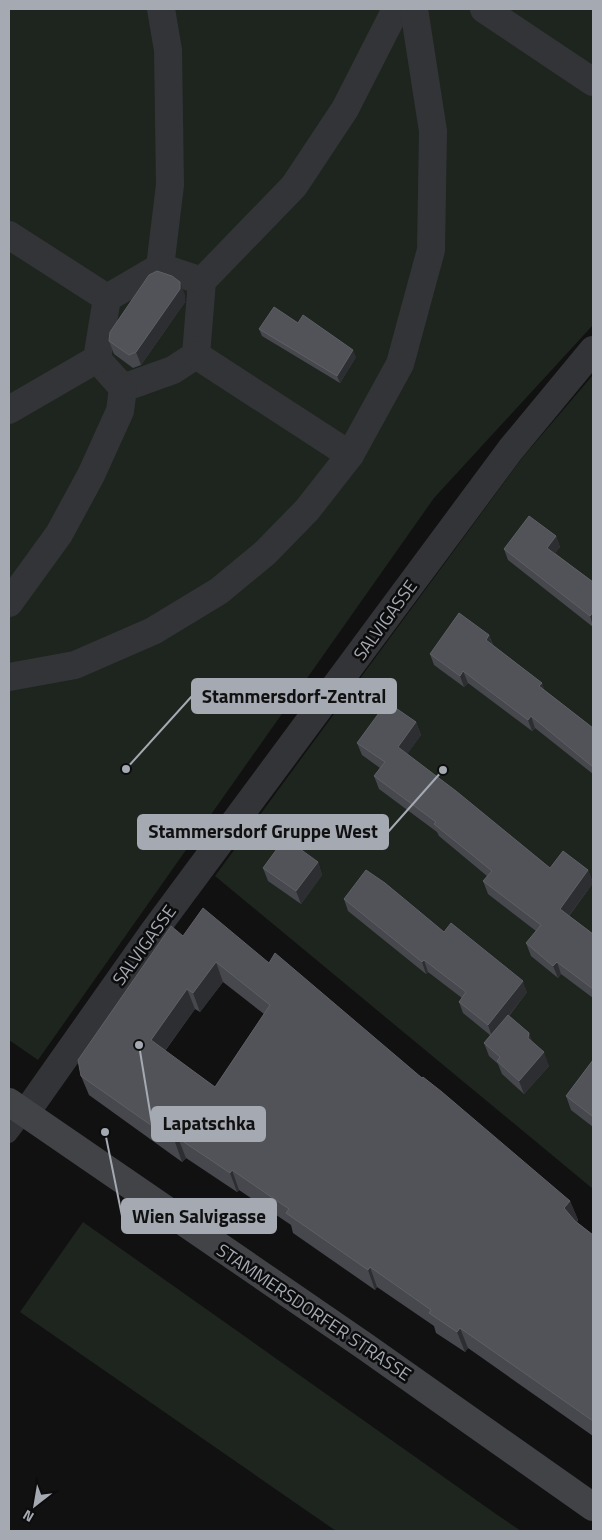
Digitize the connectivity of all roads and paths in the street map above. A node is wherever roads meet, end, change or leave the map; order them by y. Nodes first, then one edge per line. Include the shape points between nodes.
1 (161, 9) edge
2 (396, 9) edge
3 (414, 9) edge
4 (484, 9) edge
5 (593, 82) edge
6 (9, 235) edge
7 (160, 267) junction
8 (202, 281) junction
9 (107, 298) junction
10 (593, 350) edge
11 (196, 355) junction
12 (97, 359) junction
13 (123, 388) junction
14 (9, 410) edge
15 (350, 455) junction
16 (9, 603) edge
17 (9, 677) edge
18 (14, 1117) edge
19 (593, 1507) edge

1 - 7 street via 168,50 170,185
2 - 8 street via 345,110 294,186
3 - 15 street via 433,131 431,250 400,364
4 - 5 street
6 - 9 street
7 - 8 street
7 - 9 street
8 - 11 street
9 - 12 street
10 - 18 street, SALVIGASSE via 510,449
11 - 13 street via 174,370
11 - 15 street
12 - 13 street
12 - 14 street
13 - 16 street via 120,411 91,475 59,534
15 - 17 street via 307,510 265,553 219,591 152,631 75,666
18 - 19 main road, STAMMERSDORFER STRASSE via 363,1345

